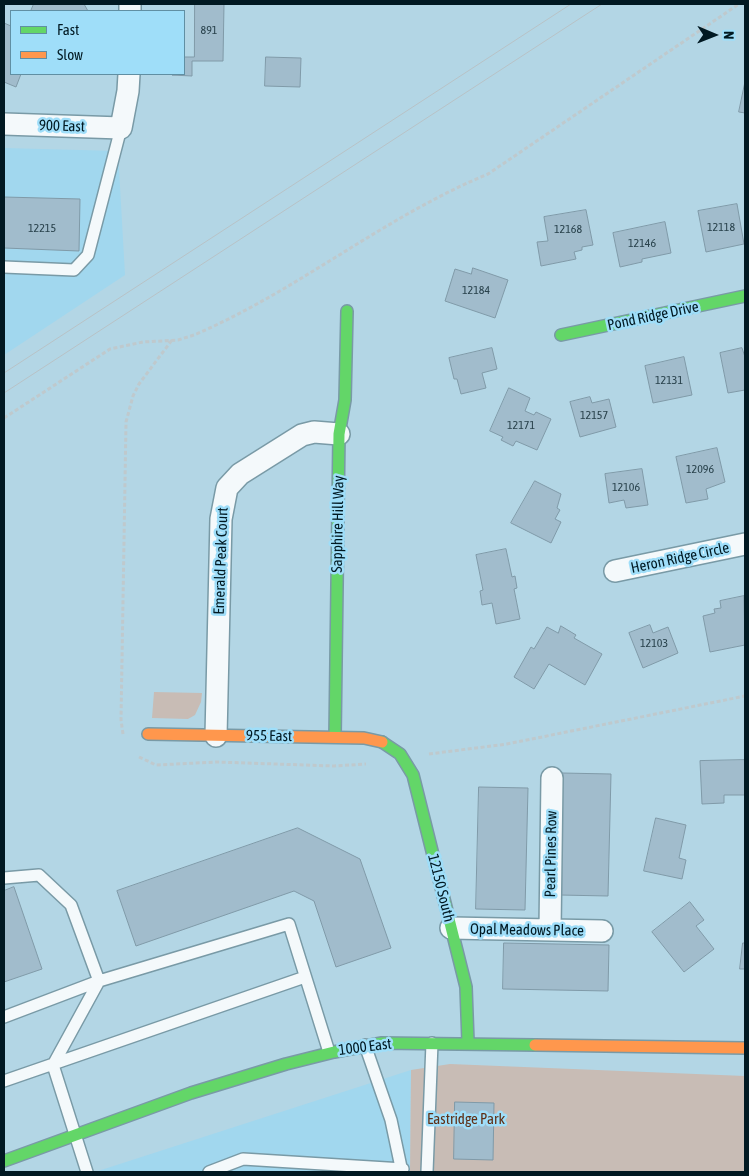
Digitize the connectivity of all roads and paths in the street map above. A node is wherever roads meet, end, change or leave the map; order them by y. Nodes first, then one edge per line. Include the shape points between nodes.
1 (739, 4) edge
2 (129, 75) edge
3 (4, 124) edge
4 (121, 128) junction
5 (4, 267) edge
6 (745, 296) edge
7 (347, 311) dead end
8 (561, 335) dead end
9 (4, 418) edge
10 (340, 434) junction
11 (745, 544) edge
12 (615, 571) dead end
13 (148, 734) dead end
14 (216, 736) junction
15 (334, 737) junction
16 (389, 744) joint
17 (552, 778) dead end
18 (4, 878) edge
19 (451, 928) junction
20 (550, 930) junction
21 (602, 931) dead end
22 (306, 976) junction
23 (99, 981) junction
24 (4, 1017) edge
25 (468, 1042) junction
26 (432, 1043) junction
27 (364, 1045) junction
28 (745, 1048) edge
29 (329, 1052) junction
30 (53, 1065) junction
31 (4, 1081) edge
32 (75, 1136) junction
33 (4, 1161) edge
34 (402, 1170) edge
35 (87, 1172) edge
36 (209, 1172) edge
37 (427, 1172) edge

1 - 9 path via 488,174 445,192 400,217 292,285 194,335 110,349
2 - 4 street
3 - 4 street, 900 East
4 - 5 lane via 88,255 74,270
6 - 8 street, Pond Ridge Drive
7 - 10 street, Sapphire Hill Way via 345,400
10 - 14 street, Emerald Peak Court via 314,432 291,440 240,474 227,488 221,519
10 - 15 street, Sapphire Hill Way
11 - 12 street, Heron Ridge Circle
13 - 14 street, 955 East
14 - 15 street, 955 East
15 - 16 street, 955 East via 364,738
16 - 19 street, 12150 South via 405,758 413,775
17 - 20 street, Pearl Pines Row
18 - 23 lane via 39,875 71,906
19 - 20 street, Opal Meadows Place
19 - 25 street, 12150 South via 466,987
20 - 21 street, Opal Meadows Place
22 - 23 lane via 289,924
22 - 29 lane
22 - 30 lane
23 - 24 lane
23 - 30 lane
25 - 26 street, 1000 East
25 - 28 street, 1000 East
26 - 27 street, 1000 East
26 - 37 lane
27 - 29 street, 1000 East
27 - 34 lane via 391,1120
29 - 32 street, 1000 East via 286,1062
30 - 31 lane
30 - 32 lane
32 - 33 street, 1000 East
32 - 35 lane
34 - 36 lane via 243,1159

